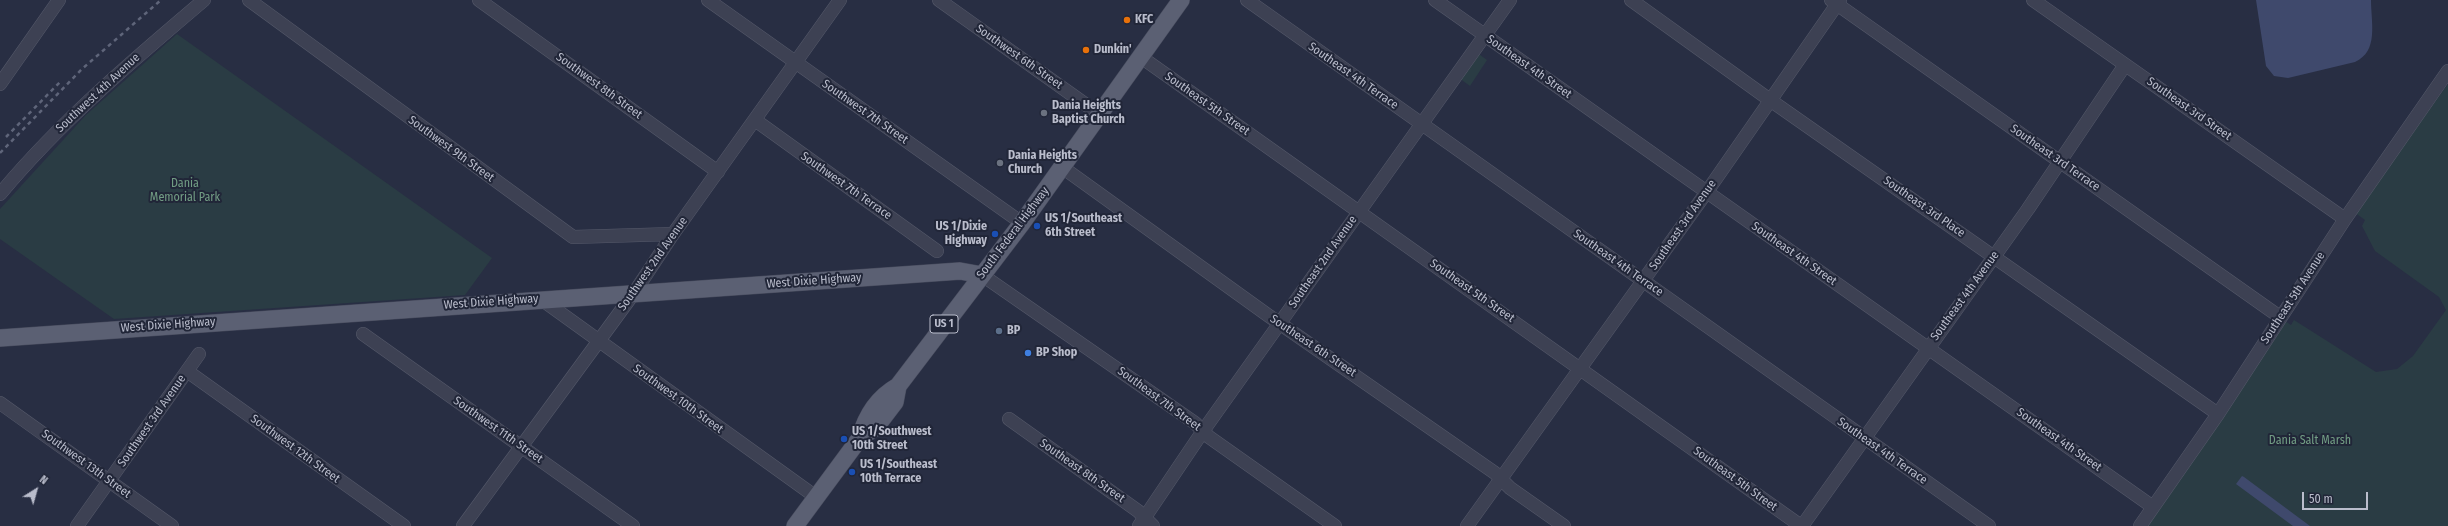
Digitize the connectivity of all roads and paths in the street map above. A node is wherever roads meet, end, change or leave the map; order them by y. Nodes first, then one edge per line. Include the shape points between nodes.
1 (204, 0) edge
2 (249, 0) edge
3 (480, 0) edge
4 (708, 0) edge
5 (840, 0) edge
6 (939, 0) edge
7 (1247, 0) edge
8 (1434, 0) edge
9 (1510, 0) edge
10 (1631, 0) edge
11 (2034, 0) edge
12 (1179, 1) edge
13 (1836, 1) edge
14 (53, 2) edge
15 (1484, 36) junction
16 (1140, 57) junction
17 (796, 62) junction
18 (2126, 65) junction
19 (2448, 70) edge
20 (0, 84) edge
21 (1770, 100) junction
22 (1099, 114) junction
23 (755, 120) junction
24 (1422, 124) junction
25 (2060, 162) junction
26 (1062, 167) junction
27 (718, 172) junction
28 (1706, 193) junction
29 (0, 194) edge
30 (1360, 211) junction
31 (2344, 219) junction
32 (1022, 223) junction
33 (673, 234) junction
34 (937, 251) dead end
35 (1994, 256) junction
36 (982, 275) junction
37 (1643, 281) junction
38 (634, 293) junction
39 (540, 299) junction
40 (2280, 317) junction
41 (1281, 323) junction
42 (363, 334) dead end
43 (0, 338) edge
44 (598, 342) junction
45 (1928, 348) junction
46 (198, 354) dead end
47 (1581, 368) junction
48 (187, 371) junction
49 (0, 403) edge
50 (2218, 414) junction
51 (1010, 419) dead end
52 (1203, 431) junction
53 (1866, 439) junction
54 (521, 447) junction
55 (1501, 479) junction
56 (109, 481) junction
57 (816, 497) junction
58 (2153, 507) junction
59 (1146, 523) edge
60 (77, 526) edge
61 (172, 526) edge
62 (404, 526) edge
63 (463, 526) edge
64 (633, 526) edge
65 (795, 526) edge
66 (1335, 526) edge
67 (1467, 526) edge
68 (1564, 526) edge
69 (1802, 526) edge
70 (1989, 526) edge
71 (2140, 526) edge

1 - 29 street, Southwest 4th Avenue via 98,92 54,134
2 - 33 street, Southwest 9th Street via 573,238
3 - 27 street, Southwest 8th Street
4 - 17 street, Southwest 7th Street
5 - 17 street, Southwest 2nd Avenue
6 - 22 street, Southwest 6th Street
7 - 24 street, Southeast 4th Terrace
8 - 15 street, Southeast 4th Street
9 - 15 street, Southeast 2nd Avenue
10 - 21 street, Southeast 3rd Place
11 - 18 street, Southeast 3rd Street
12 - 16 main road, South Federal Highway / US 1
13 - 21 street, Southeast 3rd Avenue
13 - 25 street, Southeast 3rd Terrace
14 - 20 street
15 - 24 street, Southeast 2nd Avenue
15 - 28 street, Southeast 4th Street
16 - 22 main road, South Federal Highway / US 1
16 - 30 street, Southeast 5th Street
17 - 23 street, Southwest 2nd Avenue
17 - 32 street, Southwest 7th Street
18 - 25 street, Southeast 4th Avenue
18 - 31 street, Southeast 3rd Street
19 - 31 street, Southeast 5th Avenue
21 - 28 street, Southeast 3rd Avenue
21 - 35 street, Southeast 3rd Place
22 - 26 main road, South Federal Highway / US 1
23 - 27 street, Southwest 2nd Avenue
23 - 34 street, Southwest 7th Terrace
24 - 30 street, Southeast 2nd Avenue
24 - 37 street, Southeast 4th Terrace
25 - 35 street, Southeast 4th Avenue
25 - 40 street, Southeast 3rd Terrace
26 - 32 main road, South Federal Highway / US 1
26 - 41 street, Southeast 6th Street
27 - 33 street, Southwest 2nd Avenue
28 - 37 street, Southeast 3rd Avenue
28 - 45 street, Southeast 4th Street
30 - 41 street, Southeast 2nd Avenue
30 - 47 street, Southeast 5th Street
31 - 40 street, Southeast 5th Avenue
32 - 36 main road, South Federal Highway / US 1
33 - 38 street, Southwest 2nd Avenue
35 - 45 street, Southeast 4th Avenue
35 - 50 street, Southeast 3rd Place
36 - 38 main road, West Dixie Highway via 960,271
36 - 52 street, Southeast 7th Street
36 - 57 main road, South Federal Highway / US 1 via 898,386 883,394 864,421 860,438
37 - 47 street, Southeast 3rd Avenue
37 - 53 street, Southeast 4th Terrace
38 - 39 main road, West Dixie Highway
38 - 44 street, Southwest 2nd Avenue
39 - 43 main road, West Dixie Highway
39 - 44 street, Southwest 10th Street
40 - 50 street, Southeast 5th Avenue
41 - 52 street, Southeast 2nd Avenue
41 - 55 street, Southeast 6th Street
42 - 54 street, Southwest 11th Street
44 - 54 street, Southwest 2nd Avenue
44 - 57 street, Southwest 10th Street
45 - 53 street, Southeast 4th Avenue
45 - 58 street, Southeast 4th Street
46 - 48 street, Southwest 3rd Avenue
47 - 55 street, Southeast 3rd Avenue
47 - 69 street, Southeast 5th Street
48 - 56 street, Southwest 3rd Avenue
48 - 62 street, Southwest 12th Street
49 - 56 street, Southwest 13th Street
50 - 58 street, Southeast 5th Avenue
51 - 59 street, Southeast 8th Street
52 - 59 street, Southeast 2nd Avenue
52 - 66 street, Southeast 7th Street
53 - 69 street, Southeast 4th Avenue
53 - 70 street, Southeast 4th Terrace
54 - 63 street, Southwest 2nd Avenue
54 - 64 street, Southwest 11th Street
55 - 67 street, Southeast 3rd Avenue
55 - 68 street, Southeast 6th Street
56 - 60 street, Southwest 3rd Avenue
56 - 61 street, Southwest 13th Street
57 - 65 main road, South Federal Highway / US 1
58 - 71 street, Southeast 5th Avenue

